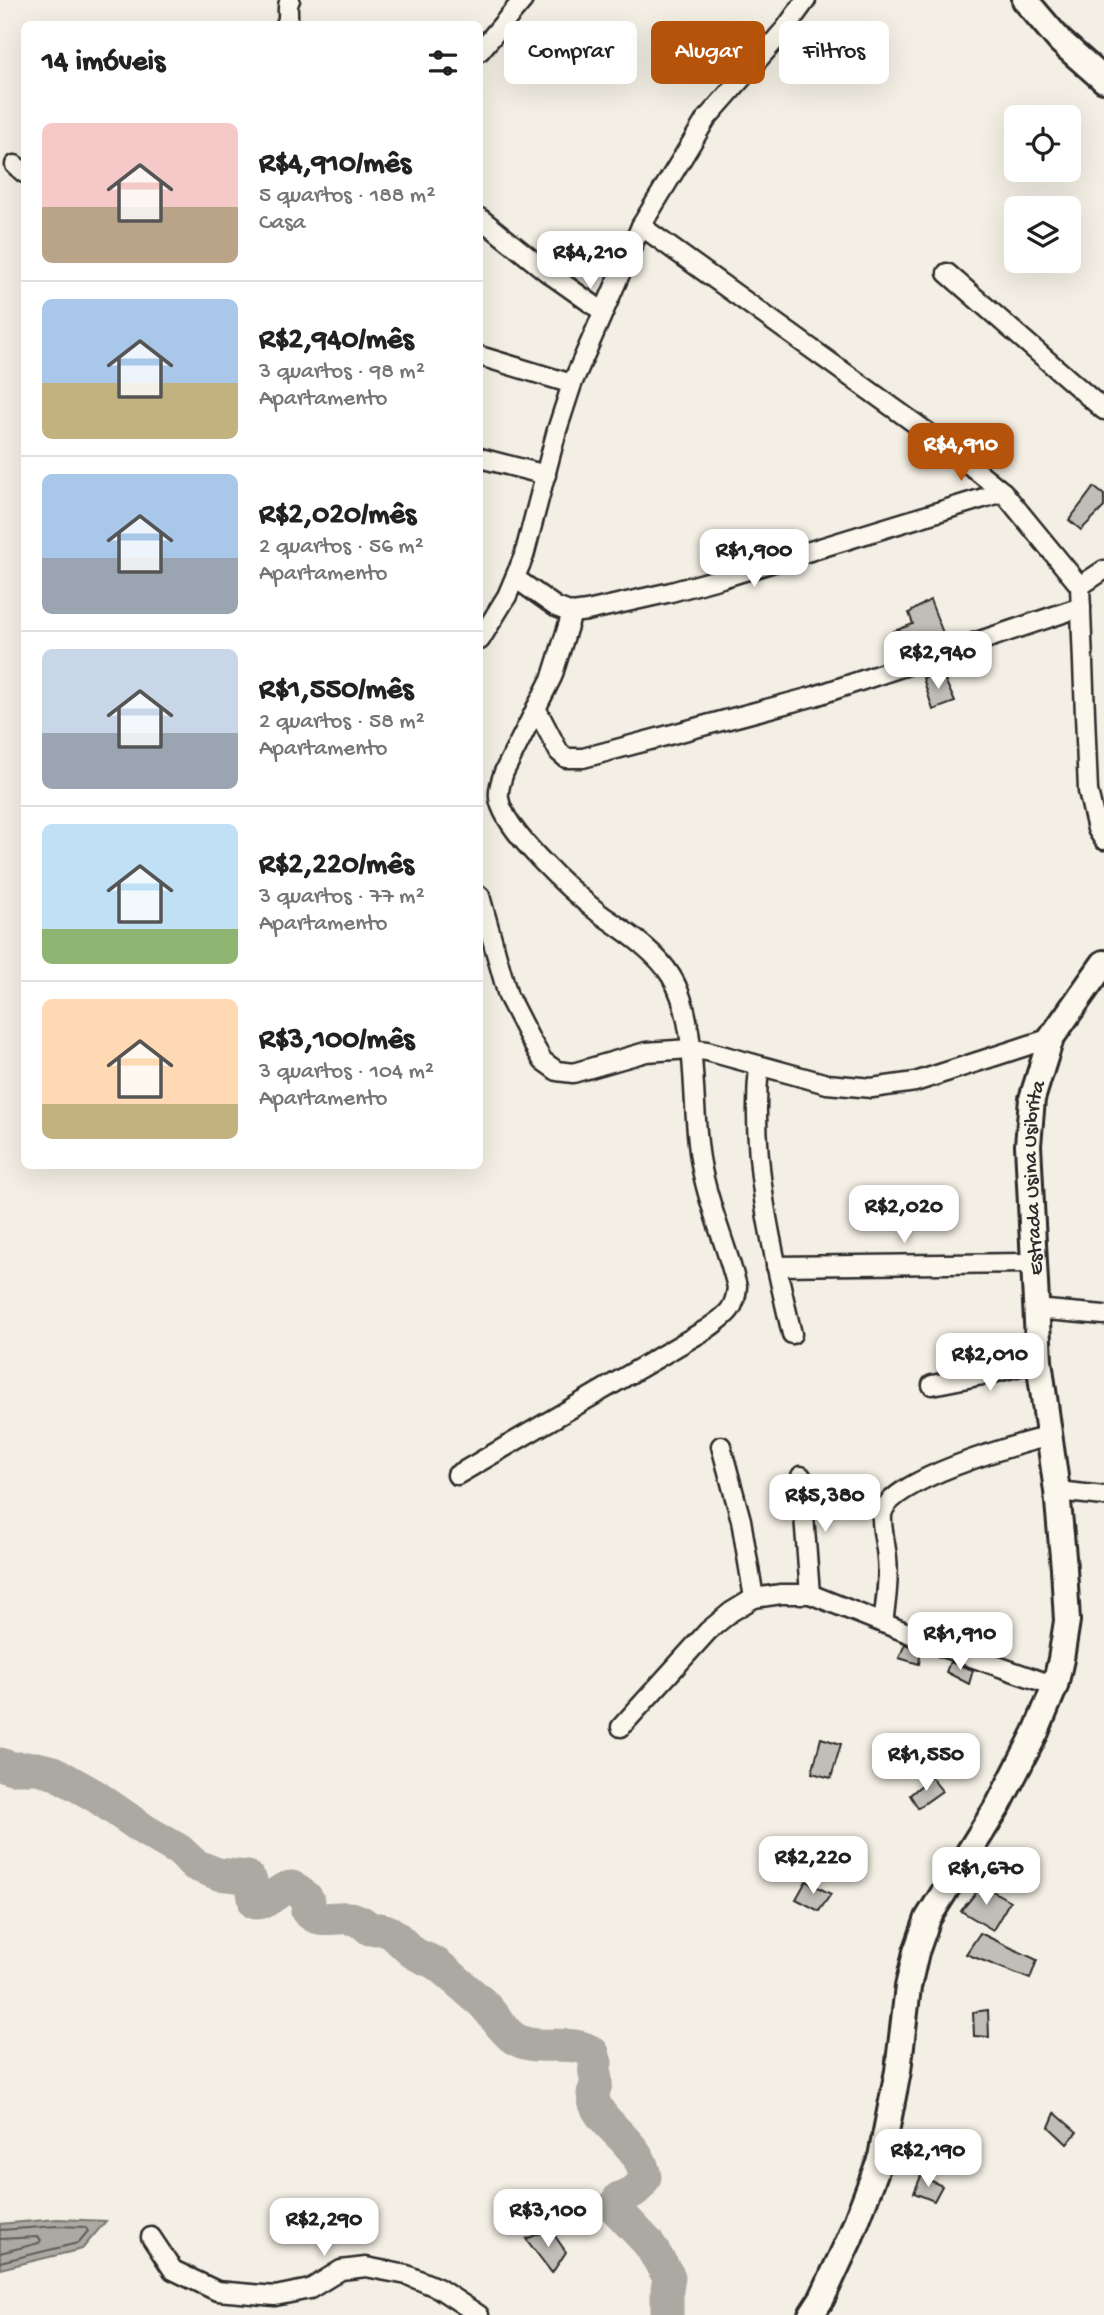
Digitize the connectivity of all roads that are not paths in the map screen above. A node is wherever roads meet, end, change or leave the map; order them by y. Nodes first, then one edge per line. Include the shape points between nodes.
1 (290, 0) edge
2 (523, 0) edge
3 (806, 0) edge
4 (1025, 0) edge
5 (288, 21) edge
6 (483, 47) edge
7 (1104, 80) edge
8 (483, 220) edge
9 (641, 226) junction
10 (947, 273) dead end
11 (602, 311) junction
12 (483, 357) edge
13 (572, 384) junction
14 (1104, 411) edge
15 (483, 459) edge
16 (547, 475) junction
17 (1003, 492) junction
18 (1104, 570) edge
19 (515, 578) junction
20 (1080, 586) junction
21 (1081, 607) junction
22 (572, 613) junction
23 (483, 635) edge
24 (536, 708) junction
25 (1104, 840) edge
26 (483, 906) edge
27 (1104, 963) edge
28 (1051, 1038) junction
29 (690, 1049) junction
30 (759, 1066) junction
31 (1033, 1263) junction
32 (776, 1266) junction
33 (1035, 1308) junction
34 (1104, 1315) edge
35 (792, 1334) dead end
36 (1039, 1361) junction
37 (932, 1385) dead end
38 (1049, 1436) junction
39 (720, 1446) dead end
40 (457, 1475) dead end
41 (801, 1476) dead end
42 (1057, 1491) junction
43 (1104, 1496) edge
44 (810, 1594) junction
45 (754, 1598) junction
46 (884, 1623) junction
47 (1055, 1686) junction
48 (621, 1727) dead end
49 (151, 2237) dead end
50 (479, 2315) edge
51 (811, 2315) edge

1 - 5 street
2 - 6 street
3 - 9 street via 706,119
4 - 7 street via 1060,41
8 - 11 street
9 - 11 street
9 - 17 street via 945,445
10 - 14 street
11 - 13 street
12 - 13 street
13 - 16 street
15 - 16 street
16 - 19 street
17 - 20 street
17 - 22 street via 671,592
18 - 20 street
19 - 22 street
19 - 23 street
20 - 21 street
21 - 24 street via 815,696 583,758 566,758 559,752
21 - 25 street via 1088,791
22 - 24 street via 552,677
24 - 29 street via 498,788 504,813 528,846 671,975 686,1012
26 - 29 street via 509,996 543,1061 557,1071 573,1073 646,1052
27 - 28 street, Estrada Usina Usibrita
28 - 30 street via 915,1082 872,1088 827,1084
28 - 31 street, Estrada Usina Usibrita via 1031,1099 1028,1145
29 - 30 street
29 - 40 street via 701,1167 732,1266 736,1303 707,1329
30 - 32 street via 755,1103 758,1155
31 - 32 street
31 - 33 street, Estrada Usina Usibrita
32 - 35 street
33 - 34 street
33 - 36 street, Estrada Usina Usibrita
36 - 37 street
36 - 38 street, Estrada Usina Usibrita
38 - 42 street, Estrada Usina Usibrita
38 - 46 street via 958,1464 906,1489 885,1506 888,1573
39 - 45 street via 741,1520
41 - 44 street
42 - 43 street
42 - 47 street, Estrada Usina Usibrita via 1067,1621
44 - 45 street
44 - 46 street
45 - 48 street via 708,1631
46 - 47 street
47 - 51 street, Estrada Usina Usibrita via 999,1804 924,1929 908,1987 881,2157 850,2238
49 - 50 street via 173,2270 216,2291 275,2296 310,2289 341,2270 366,2267 407,2275 438,2288

